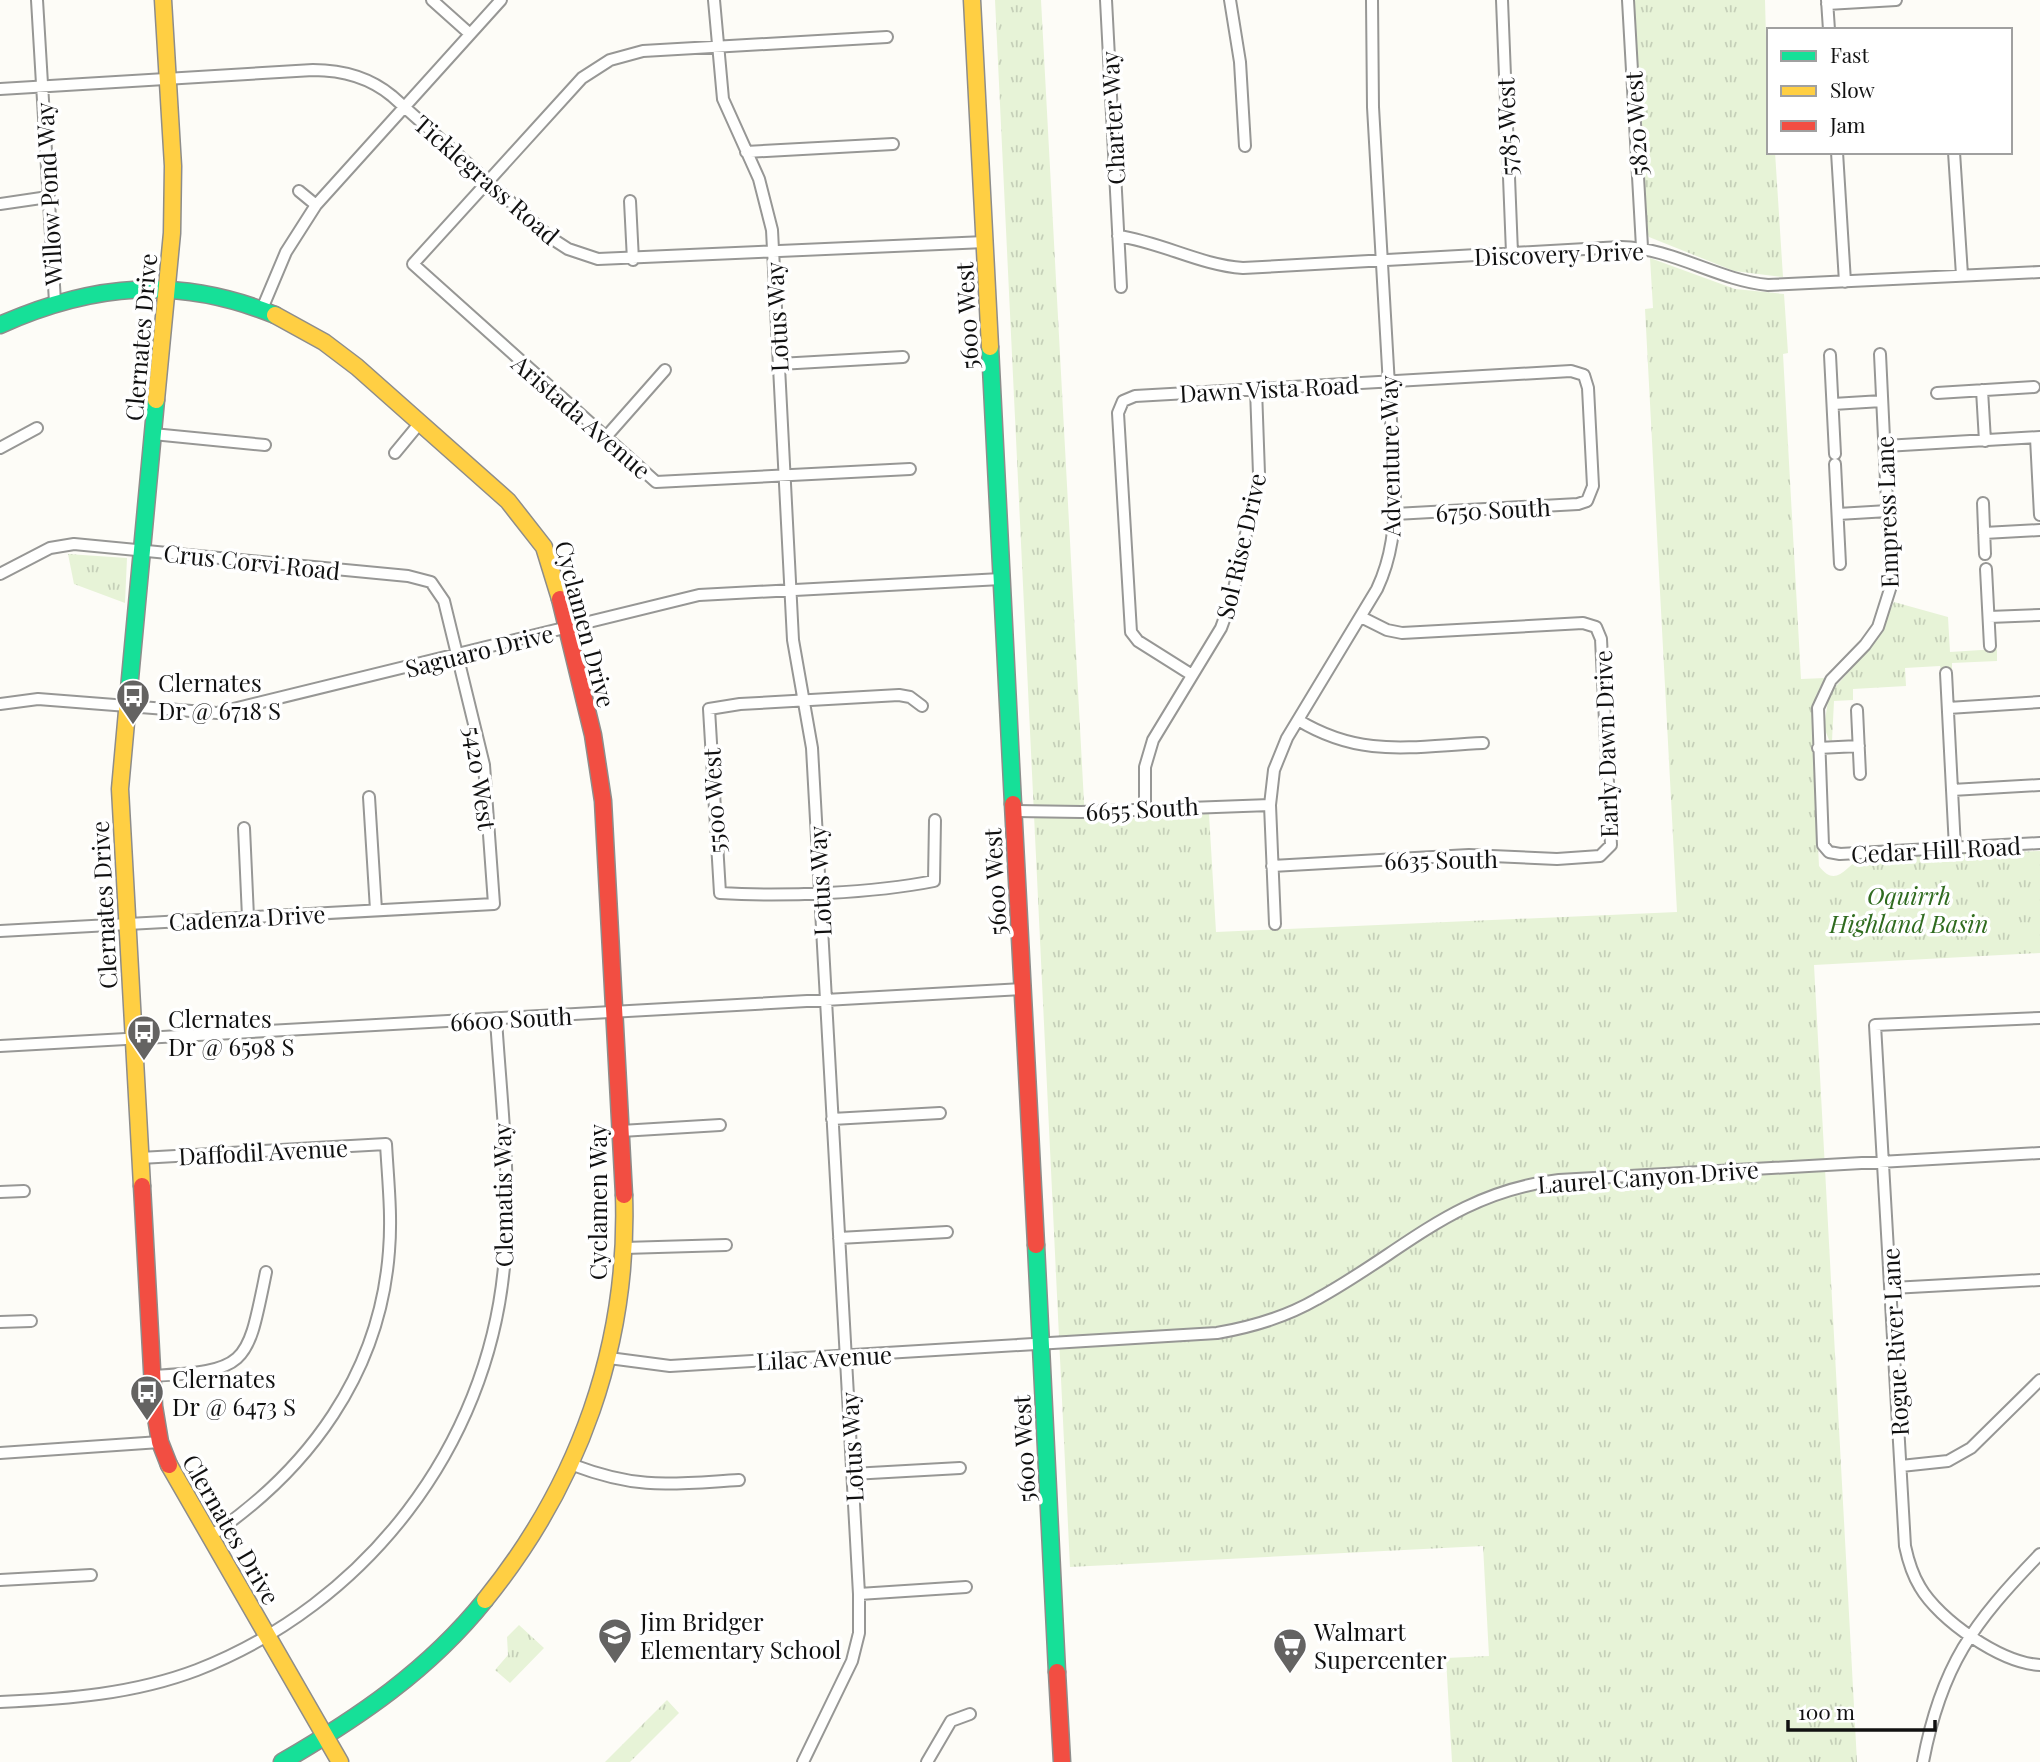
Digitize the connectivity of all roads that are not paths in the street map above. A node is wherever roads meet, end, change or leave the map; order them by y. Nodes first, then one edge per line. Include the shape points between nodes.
1 (37, 0) edge
2 (163, 0) edge
3 (432, 0) edge
4 (501, 0) edge
5 (714, 0) edge
6 (972, 0) edge
7 (1106, 0) edge
8 (1230, 0) edge
9 (1372, 0) edge
10 (1502, 0) edge
11 (1628, 0) edge
12 (1896, 0) edge
13 (1827, 2) edge
14 (1829, 28) edge
15 (470, 34) junction
16 (887, 37) dead end
17 (716, 47) junction
18 (168, 79) junction
19 (42, 86) junction
20 (0, 89) edge
21 (405, 107) junction
22 (893, 144) dead end
23 (1245, 146) dead end
24 (746, 152) junction
25 (1837, 154) edge
26 (1954, 154) edge
27 (488, 182) junction
28 (299, 191) dead end
29 (48, 197) junction
30 (630, 201) dead end
31 (0, 204) edge
32 (316, 205) junction
33 (1118, 236) junction
34 (985, 242) junction
35 (1642, 247) junction
36 (773, 253) junction
37 (1512, 253) junction
38 (633, 260) junction
39 (1382, 260) junction
40 (2040, 272) edge
41 (1962, 275) junction
42 (1846, 282) junction
43 (1121, 287) dead end
44 (167, 288) junction
45 (55, 302) junction
46 (262, 309) junction
47 (0, 324) edge
48 (1880, 354) dead end
49 (1830, 355) dead end
50 (903, 357) dead end
51 (779, 363) junction
52 (665, 370) dead end
53 (1388, 382) junction
54 (2034, 387) dead end
55 (1256, 389) junction
56 (1982, 390) junction
57 (1937, 393) dead end
58 (1882, 401) junction
59 (1833, 404) junction
60 (419, 424) junction
61 (37, 428) dead end
62 (153, 434) junction
63 (606, 438) junction
64 (2038, 438) edge
65 (1985, 440) junction
66 (265, 446) dead end
67 (1885, 446) junction
68 (0, 447) edge
69 (395, 453) dead end
70 (910, 469) dead end
71 (785, 475) junction
72 (1590, 499) joint
73 (1983, 503) dead end
74 (1888, 511) junction
75 (1395, 514) junction
76 (1838, 514) junction
77 (2040, 515) edge
78 (2040, 530) edge
79 (1984, 533) junction
80 (142, 550) junction
81 (1985, 554) dead end
82 (1840, 564) dead end
83 (1986, 569) dead end
84 (0, 574) edge
85 (1002, 579) junction
86 (790, 589) junction
87 (2040, 615) edge
88 (1361, 617) junction
89 (1989, 617) junction
90 (566, 628) junction
91 (1990, 646) dead end
92 (457, 655) junction
93 (1946, 674) dead end
94 (1192, 675) junction
95 (802, 700) junction
96 (2040, 702) edge
97 (0, 704) edge
98 (127, 706) junction
99 (922, 706) dead end
100 (1948, 708) junction
101 (1857, 710) dead end
102 (1298, 720) junction
103 (1483, 743) dead end
104 (1859, 746) junction
105 (1818, 748) junction
106 (1860, 774) dead end
107 (2040, 785) edge
108 (1952, 790) junction
109 (369, 797) dead end
110 (1270, 804) junction
111 (1145, 808) junction
112 (1013, 811) junction
113 (935, 820) dead end
114 (244, 828) dead end
115 (2040, 843) edge
116 (1955, 848) junction
117 (1608, 850) joint
118 (1832, 854) joint
119 (1272, 866) junction
120 (820, 891) junction
121 (494, 904) joint
122 (376, 910) junction
123 (248, 917) junction
124 (127, 924) junction
125 (1275, 924) dead end
126 (0, 930) edge
127 (1022, 989) junction
128 (826, 1000) junction
129 (614, 1012) junction
130 (2040, 1018) edge
131 (496, 1019) junction
132 (133, 1039) junction
133 (0, 1046) edge
134 (940, 1113) dead end
135 (832, 1119) junction
136 (720, 1125) dead end
137 (621, 1131) junction
138 (2040, 1153) edge
139 (140, 1158) junction
140 (1884, 1162) junction
141 (24, 1191) dead end
142 (0, 1192) edge
143 (947, 1232) dead end
144 (839, 1238) junction
145 (726, 1245) dead end
146 (624, 1248) junction
147 (266, 1272) dead end
148 (2040, 1280) edge
149 (1892, 1288) junction
150 (31, 1321) dead end
151 (0, 1322) edge
152 (1040, 1345) junction
153 (846, 1356) junction
154 (608, 1358) junction
155 (152, 1376) junction
156 (2040, 1380) edge
157 (160, 1442) junction
158 (0, 1453) edge
159 (573, 1465) junction
160 (1901, 1466) junction
161 (960, 1468) dead end
162 (852, 1474) junction
163 (738, 1480) dead end
164 (209, 1537) junction
165 (2040, 1554) edge
166 (91, 1575) dead end
167 (0, 1580) edge
168 (966, 1587) dead end
169 (859, 1594) junction
170 (1969, 1634) junction
171 (267, 1637) junction
172 (2040, 1665) edge
173 (0, 1702) edge
174 (970, 1714) dead end
175 (326, 1738) junction
176 (282, 1762) edge
177 (340, 1762) edge
178 (803, 1762) edge
179 (927, 1762) edge
180 (1062, 1762) edge
181 (1923, 1762) edge

1 - 19 street, Willow Pond Way
2 - 18 street, Clernates Drive
3 - 15 street
4 - 15 street
5 - 17 street, Lotus Way
6 - 34 street, 5600 West
7 - 33 street, Charter Way
8 - 23 street via 1241,71
9 - 39 street, Adventure Way
10 - 37 street, 5785 West
11 - 35 street, 5820 West
12 - 13 street
13 - 14 street
15 - 21 street
16 - 17 street
17 - 24 street, Lotus Way via 723,99
17 - 27 street via 643,51 600,65 573,87
18 - 19 street, Ticklegrass Road
18 - 21 street, Ticklegrass Road via 338,71 374,83
18 - 44 street, Clernates Drive via 173,188
19 - 20 street, Ticklegrass Road
19 - 29 street, Willow Pond Way
21 - 27 street, Ticklegrass Road
21 - 32 street
22 - 24 street
24 - 36 street, Lotus Way via 765,194
25 - 42 street
26 - 41 street
27 - 38 street, Ticklegrass Road via 568,249 598,259
27 - 63 street, Aristada Avenue via 413,264
28 - 32 street
29 - 31 street
29 - 45 street, Willow Pond Way
30 - 38 street
32 - 46 street via 286,252
33 - 39 street, Discovery Drive via 1229,267
33 - 43 street, Charter Way
34 - 36 street, Ticklegrass Road
34 - 85 street, 5600 West
35 - 37 street, Discovery Drive
35 - 42 street, Discovery Drive via 1750,283
36 - 38 street, Ticklegrass Road
36 - 51 street, Lotus Way
37 - 39 street, Discovery Drive
39 - 53 street, Adventure Way
40 - 41 street, Discovery Drive
41 - 42 street, Discovery Drive
44 - 45 street, Cyclamen Drive via 116,289
44 - 46 street, Cyclamen Drive via 216,295
44 - 62 street, Clernates Drive
45 - 47 street, Cyclamen Drive
46 - 60 street, Cyclamen Drive via 337,351
48 - 58 street, Empress Lane
49 - 59 street
50 - 51 street
51 - 71 street, Lotus Way
52 - 63 street
53 - 55 street, Dawn Vista Road
53 - 72 street, Dawn Vista Road via 1581,373 1588,388
53 - 75 street, Adventure Way
54 - 56 street
55 - 94 street, Sol Rise Drive via 1257,488 1228,613
55 - 94 street, Dawn Vista Road via 1135,396 1123,401 1118,413 1131,632
56 - 57 street
56 - 65 street
58 - 59 street
58 - 67 street, Empress Lane
59 - 76 street
60 - 69 street
60 - 90 street, Cyclamen Drive via 538,535 551,564
61 - 68 street
62 - 66 street
62 - 80 street, Clernates Drive
63 - 71 street, Aristada Avenue via 656,481
64 - 65 street
64 - 77 street
65 - 67 street
67 - 74 street, Empress Lane
70 - 71 street, Aristada Avenue
71 - 86 street, Lotus Way
72 - 75 street, 6750 South via 1578,504
73 - 79 street
74 - 76 street
74 - 105 street, Empress Lane via 1891,578 1887,604 1870,638 1825,689 1817,715
75 - 88 street, Adventure Way via 1387,566
76 - 82 street
78 - 79 street
79 - 81 street
80 - 84 street, Crus Corvi Road via 62,545
80 - 92 street, Crus Corvi Road via 426,579 441,593
80 - 98 street, Clernates Drive
83 - 89 street
85 - 86 street, Saguaro Drive
85 - 112 street, 5600 West
86 - 90 street, Saguaro Drive via 699,595
86 - 95 street, Lotus Way
87 - 89 street
88 - 102 street, Adventure Way
88 - 117 street, Early Dawn Drive via 1402,633 1583,623 1596,627 1601,639 1608,758 1612,838
89 - 91 street
90 - 92 street, Saguaro Drive
90 - 129 street, Cyclamen Drive via 601,784
92 - 98 street, Saguaro Drive via 228,711
92 - 121 street, 5420 West via 484,765
93 - 100 street
94 - 111 street, Sol Rise Drive via 1150,747 1144,775
95 - 99 street via 899,695
95 - 120 street, Lotus Way via 812,748
95 - 120 street, 5500 West via 709,709 720,893
96 - 100 street
97 - 98 street, Saguaro Drive via 38,699
98 - 124 street, Clernates Drive via 120,802
100 - 108 street
101 - 104 street
102 - 103 street via 1339,741 1370,748
102 - 110 street, Adventure Way via 1278,760
104 - 105 street
104 - 106 street
105 - 118 street, Empress Lane via 1823,841
107 - 108 street
108 - 116 street
109 - 122 street
110 - 111 street, 6655 South
110 - 119 street, Adventure Way
111 - 112 street, 6655 South
112 - 127 street, 5600 West
113 - 120 street via 934,881
114 - 123 street
115 - 116 street, Cedar Hill Road
116 - 118 street, Cedar Hill Road
117 - 119 street, 6635 South via 1600,856 1557,859 1469,855
119 - 125 street, Adventure Way
120 - 128 street, Lotus Way
121 - 122 street, Cadenza Drive
122 - 123 street, Cadenza Drive
123 - 124 street, Cadenza Drive
124 - 126 street, Cadenza Drive
124 - 132 street, Clernates Drive
127 - 128 street, 6600 South
127 - 152 street, 5600 West
128 - 129 street, 6600 South
128 - 135 street, Lotus Way
129 - 131 street, 6600 South
129 - 137 street, Cyclamen Way
130 - 140 street, Rogue River Lane via 1875,1025
131 - 132 street, 6600 South
131 - 171 street, Clematis Way via 506,1206 504,1267 486,1361 474,1395 444,1458 386,1539 325,1596
132 - 133 street, 6600 South
132 - 139 street, Clernates Drive
134 - 135 street
135 - 144 street, Lotus Way
136 - 137 street
137 - 146 street, Cyclamen Way
138 - 140 street, Laurel Canyon Drive
139 - 155 street, Clernates Drive
139 - 164 street, Daffodil Avenue via 386,1144 387,1266 377,1318 358,1372 333,1417 300,1461 257,1503
140 - 149 street, Rogue River Lane
140 - 152 street, Laurel Canyon Drive via 1524,1185 1459,1209 1329,1292 1271,1320 1199,1336
141 - 142 street
143 - 144 street
144 - 153 street, Lotus Way
145 - 146 street
146 - 154 street, Cyclamen Way
147 - 155 street via 252,1337 237,1359 215,1372
148 - 149 street
149 - 160 street, Rogue River Lane
150 - 151 street
152 - 153 street, Lilac Avenue
152 - 180 street, 5600 West
153 - 154 street, Lilac Avenue via 660,1366
153 - 162 street, Lotus Way
154 - 159 street, Cyclamen Way
155 - 157 street, Clernates Drive
156 - 160 street via 1971,1448 1948,1461
157 - 158 street
157 - 164 street, Clernates Drive
159 - 163 street via 642,1485
159 - 175 street, Cyclamen Way via 524,1554 472,1621 406,1683
160 - 170 street, Rogue River Lane via 1910,1565 1930,1600
161 - 162 street
162 - 169 street, Lotus Way
164 - 171 street, Clernates Drive
165 - 170 street
166 - 167 street
168 - 169 street
169 - 178 street, Lotus Way via 859,1633 852,1661
170 - 172 street, Rogue River Lane via 2001,1654
170 - 181 street via 1935,1704
171 - 173 street, Clematis Way via 152,1684 72,1698
171 - 175 street, Clernates Drive
174 - 179 street via 950,1720
175 - 176 street, Cyclamen Way
175 - 177 street, Clernates Drive

